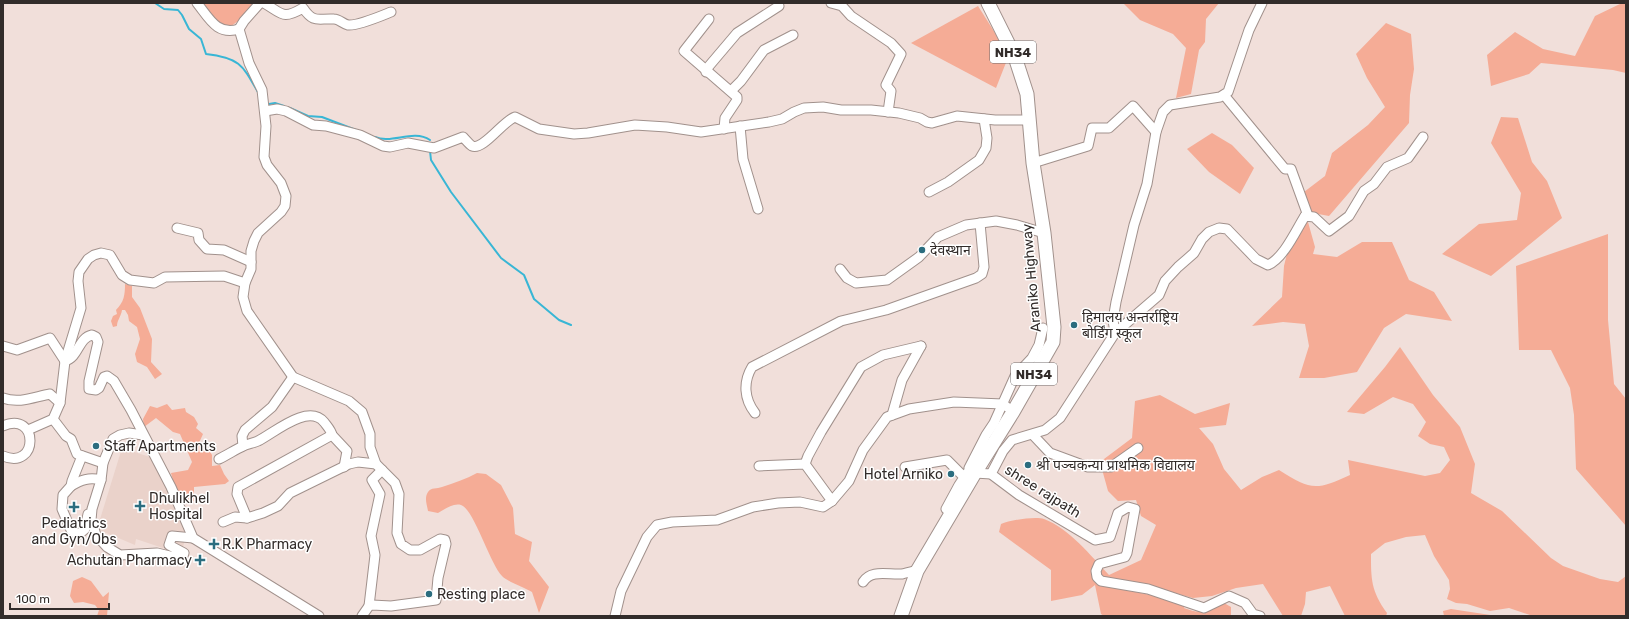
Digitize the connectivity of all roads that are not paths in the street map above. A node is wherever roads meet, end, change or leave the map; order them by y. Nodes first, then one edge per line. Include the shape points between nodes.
1 (197, 3) edge
2 (260, 3) edge
3 (264, 3) edge
4 (831, 3) edge
5 (988, 3) edge
6 (1262, 3) edge
7 (842, 4) edge
8 (779, 6) dead end
9 (391, 12) dead end
10 (709, 19) dead end
11 (239, 29) junction
12 (793, 35) dead end
13 (706, 72) junction
14 (731, 91) junction
15 (1224, 95) junction
16 (264, 110) junction
17 (888, 112) junction
18 (984, 119) junction
19 (1030, 120) junction
20 (740, 126) junction
21 (724, 129) junction
22 (1156, 132) junction
23 (1423, 137) dead end
24 (1033, 163) junction
25 (929, 192) dead end
26 (758, 209) dead end
27 (1305, 216) junction
28 (980, 223) junction
29 (177, 228) dead end
30 (1044, 233) junction
31 (251, 262) junction
32 (840, 269) dead end
33 (245, 283) junction
34 (1042, 328) dead end
35 (1116, 333) junction
36 (3, 346) edge
37 (65, 361) junction
38 (293, 377) junction
39 (3, 398) edge
40 (60, 403) junction
41 (1008, 408) junction
42 (755, 413) dead end
43 (892, 415) junction
44 (53, 419) junction
45 (3, 426) edge
46 (28, 430) junction
47 (144, 435) junction
48 (332, 435) junction
49 (1033, 435) junction
50 (243, 446) junction
51 (1138, 448) dead end
52 (3, 456) edge
53 (82, 456) junction
54 (219, 459) dead end
55 (102, 463) junction
56 (806, 464) junction
57 (759, 466) dead end
58 (344, 467) junction
59 (379, 467) junction
60 (905, 467) dead end
61 (970, 473) junction
62 (991, 474) junction
63 (101, 480) junction
64 (71, 486) junction
65 (832, 501) junction
66 (92, 509) junction
67 (946, 509) dead end
68 (247, 518) junction
69 (223, 522) dead end
70 (193, 538) junction
71 (917, 571) junction
72 (863, 582) dead end
73 (369, 606) junction
74 (319, 616) edge
75 (362, 616) edge
76 (616, 616) edge
77 (901, 616) edge
78 (1260, 616) edge

1 - 11 street via 220,29
2 - 11 street
3 - 9 street via 286,16 303,8 309,16 320,20 334,19 349,25
4 - 7 street
5 - 19 highway, Araniko Highway / NH34 via 1015,57 1024,82
6 - 15 street via 1249,30 1228,92
7 - 17 street via 851,16 892,43 901,54 886,85 891,91
8 - 13 street via 737,33
10 - 13 street via 684,51
11 - 16 street via 249,63 260,84
12 - 14 street via 764,50
13 - 14 street
14 - 21 street via 737,100 725,118
15 - 22 street via 1170,105 1163,112
15 - 27 street via 1285,169 1291,170 1302,196
16 - 21 street via 286,111 313,125 341,129 390,147 408,143 434,148 463,137 476,147 482,145 515,117 539,129 574,134 635,125 701,132
16 - 31 street via 264,157 281,183 286,196 285,206 281,212 258,233 251,251
17 - 18 street via 910,115 932,123 957,116
17 - 20 street via 804,108 782,119
18 - 19 street
18 - 25 street via 986,148 979,160
19 - 24 highway, Araniko Highway / NH34
20 - 21 street
20 - 26 street via 743,159
22 - 24 street via 1133,106 1109,128 1092,128 1088,146
22 - 35 street via 1148,184 1134,226 1116,302 1113,320
23 - 27 street via 1408,158 1387,167 1374,184 1364,191 1349,216 1329,231 1314,217
24 - 30 highway, Araniko Highway / NH34
27 - 35 street via 1280,257 1268,265 1256,259 1227,229 1219,228 1209,232 1194,253 1165,281 1159,295
28 - 30 street via 996,221
28 - 32 street via 966,225 938,237 919,257 887,280 856,283 847,278
28 - 42 street via 984,267 982,274 886,310 841,321 752,367 747,376 746,396 748,405
29 - 31 street via 198,233 199,240 207,249 224,250
30 - 41 highway, Araniko Highway / NH34 via 1054,327 1053,342
31 - 33 street
33 - 37 street via 224,276 165,277 154,283 130,280 122,275 110,255 94,255 79,272 81,308
33 - 38 street via 243,297 247,311
34 - 41 street via 1039,345 1032,358 1015,376
35 - 49 street via 1060,418 1045,430
36 - 37 street via 17,350 50,338
37 - 40 street
37 - 47 street via 73,357 87,336 96,337 98,342 89,381 90,389 99,388 104,376 111,377
38 - 50 street via 272,407 245,430 242,436
38 - 59 street via 349,401 362,412 370,434 370,447
39 - 40 street via 22,400 50,394
40 - 44 street
41 - 43 street via 954,402 910,409
41 - 61 highway, Araniko Highway / NH34
43 - 56 street via 902,380 921,346 883,355 861,367 820,432
43 - 65 street via 887,417 866,445 849,481
44 - 46 street
44 - 53 street via 66,436 71,438 77,454
45 - 46 street via 16,423
46 - 52 street via 30,444 23,456
47 - 55 street via 129,433 113,439
47 - 70 street via 171,487
48 - 50 street via 321,419 307,415
48 - 58 street via 347,452
48 - 68 street via 238,486 237,494
49 - 51 street via 1050,453 1088,467 1111,467
49 - 62 street via 1012,440
50 - 54 street
53 - 55 street
53 - 64 street
55 - 63 street
56 - 57 street
56 - 65 street
58 - 59 street via 358,462
58 - 68 street via 290,493 278,506
59 - 73 street via 372,480 380,494 371,536 375,555
59 - 73 street via 395,484 399,494 396,533 402,544 410,550 420,550 440,539 445,540 446,549 438,578 436,600
60 - 61 street via 947,460
61 - 62 street, shree rajpath
61 - 67 street via 959,485
61 - 71 highway, Araniko Highway / NH34
62 - 78 street, shree rajpath via 1019,495 1095,540 1110,536 1118,513 1128,507 1135,509 1127,553 1125,557 1099,564 1096,571 1101,581 1148,589 1204,608 1229,596 1245,603 1253,614
63 - 64 street via 82,480
63 - 66 street
64 - 66 street via 63,495 62,509 71,530 78,535 85,529 88,514
65 - 76 street via 823,507 800,502 778,503 753,507 717,520 657,525 647,537 620,591
66 - 70 street via 91,520 96,535 107,547 120,555 157,553 182,558 184,553 169,545 172,536
68 - 69 street via 236,517
70 - 74 street
71 - 72 street via 903,574 877,573 866,577
71 - 77 highway, Araniko Highway / NH34
73 - 75 street

